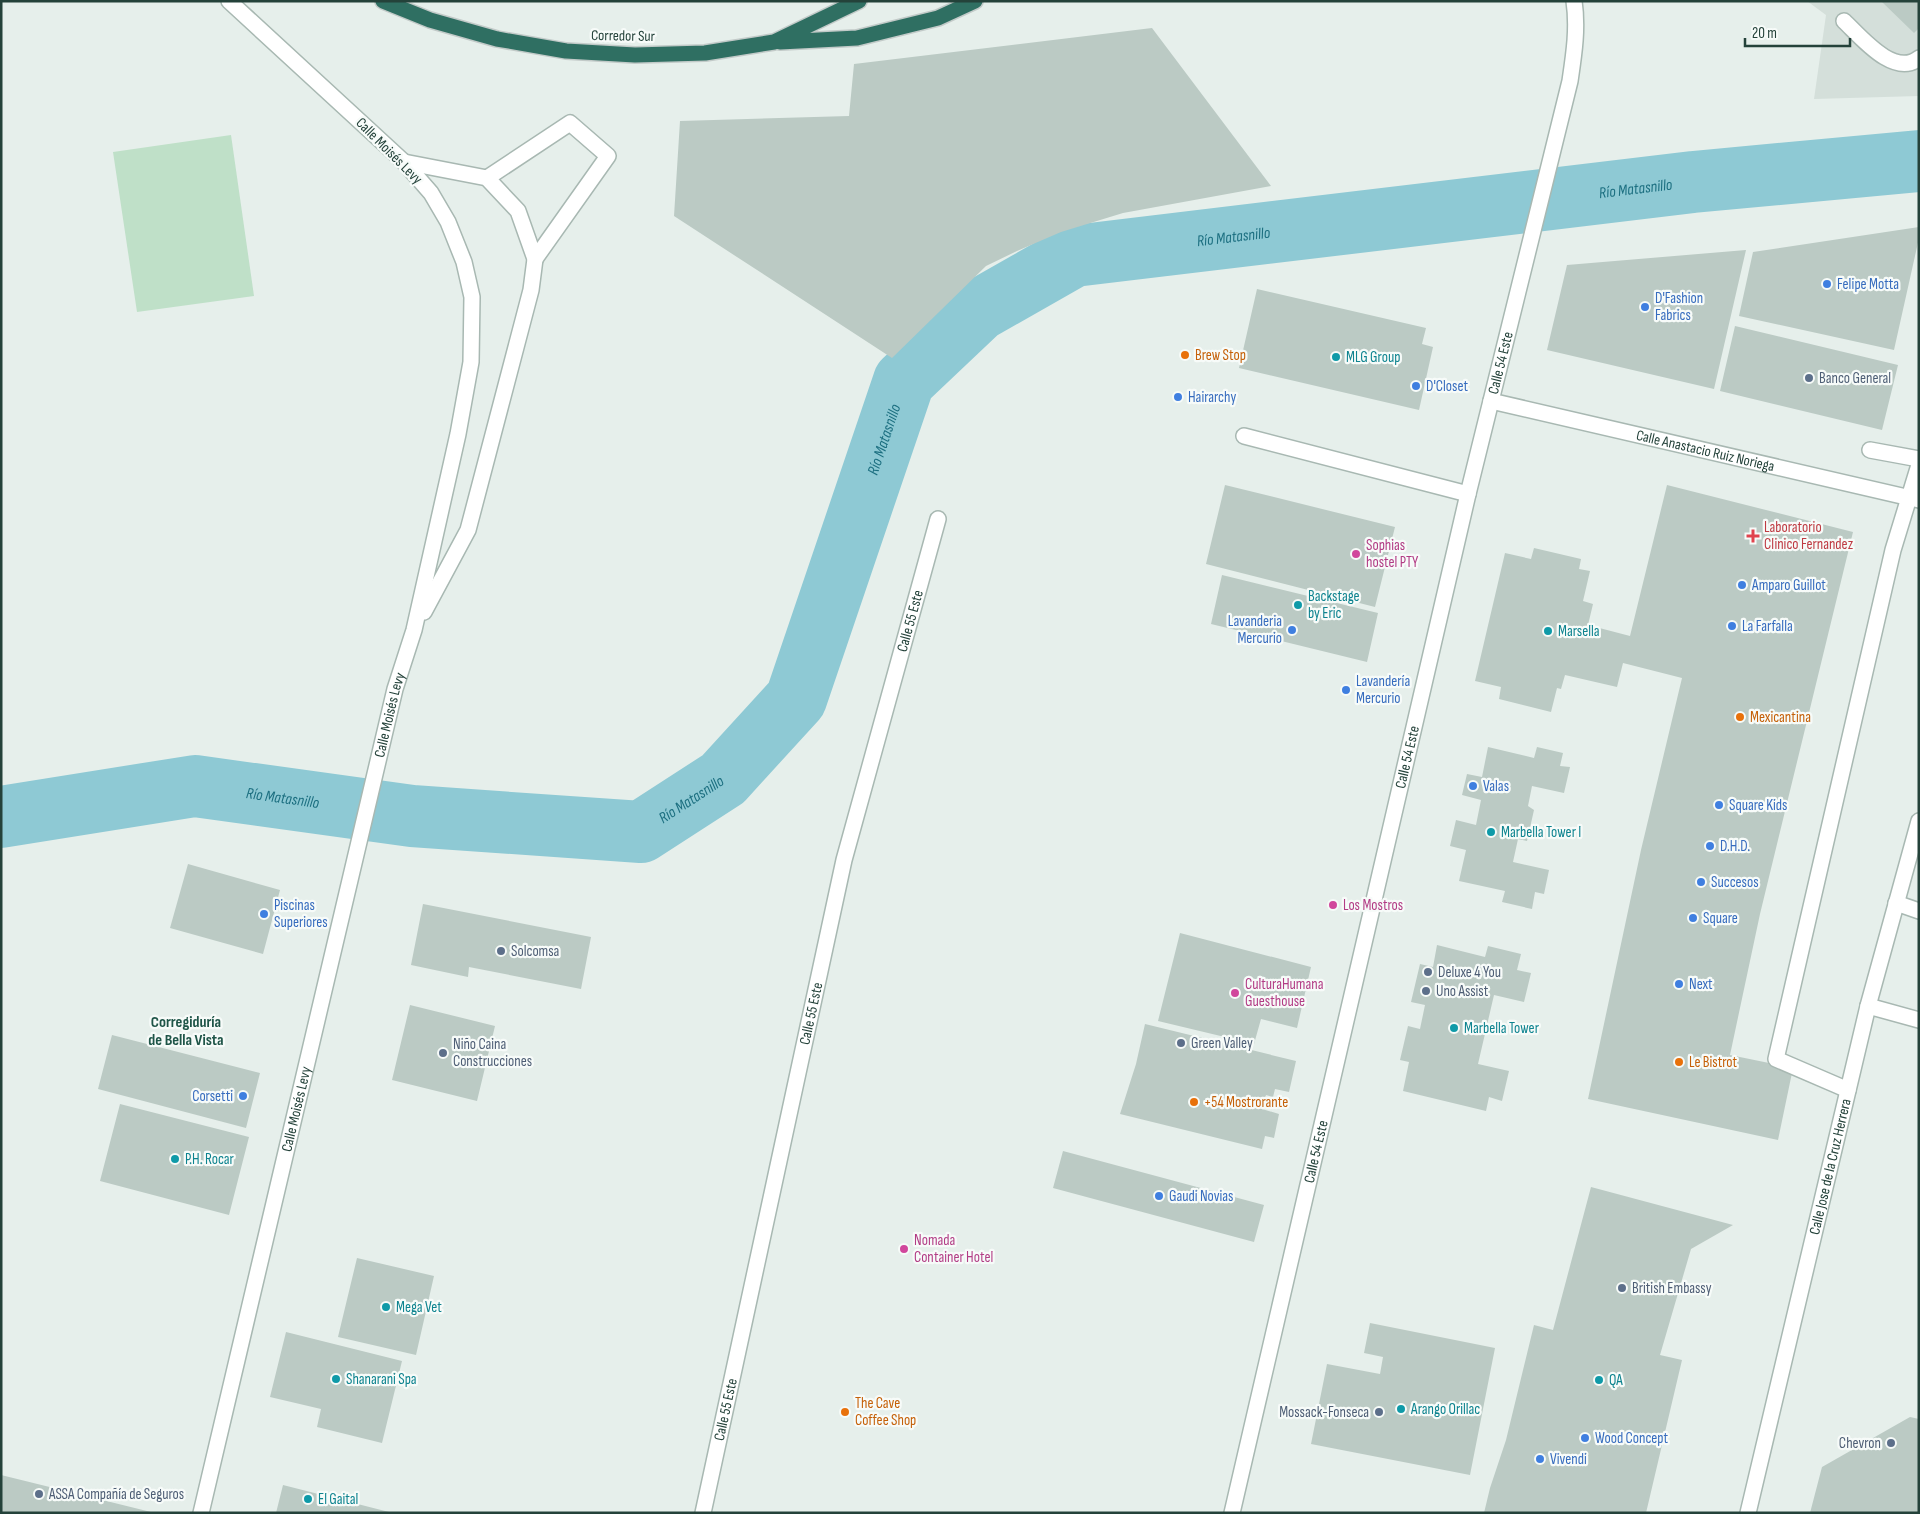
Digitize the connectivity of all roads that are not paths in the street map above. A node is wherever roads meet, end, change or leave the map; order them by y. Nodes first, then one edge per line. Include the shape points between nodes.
1 (229, 1) edge
2 (383, 1) edge
3 (859, 1) edge
4 (975, 1) edge
5 (1574, 1) edge
6 (1844, 21) dead end
7 (774, 42) junction
8 (1919, 58) edge
9 (404, 162) junction
10 (487, 178) junction
11 (535, 259) junction
12 (1492, 401) junction
13 (1244, 436) dead end
14 (1870, 450) dead end
15 (1919, 459) edge
16 (1919, 465) edge
17 (1468, 494) junction
18 (1914, 498) edge
19 (938, 519) dead end
20 (414, 630) junction
21 (1919, 822) edge
22 (1896, 903) junction
23 (1919, 911) edge
24 (1868, 1006) junction
25 (1919, 1020) edge
26 (1848, 1090) junction
27 (201, 1513) edge
28 (703, 1513) edge
29 (1232, 1513) edge
30 (1748, 1513) edge

1 - 9 street, Calle Moisés Levy
2 - 7 highway, Corredor Sur via 430,20 497,39 566,51 635,55 705,53
3 - 7 highway, Corredor Sur
4 - 7 highway via 938,18 857,38
5 - 12 street, Calle 54 Este via 1576,44 1570,80
6 - 8 street via 1890,60 1908,63
9 - 10 street
9 - 20 street, Calle Moisés Levy via 431,193 448,222 464,262 472,297 471,362
10 - 11 street via 518,211
10 - 11 street via 570,123 608,156
11 - 20 street via 531,290 468,530
12 - 17 street, Calle 54 Este
12 - 18 street, Calle Anastacio Ruiz Noriega
13 - 17 street
14 - 15 street
16 - 18 street
17 - 29 street, Calle 54 Este
18 - 26 street via 1893,550 1776,1059
19 - 28 street, Calle 55 Este via 844,860
20 - 27 street, Calle Moisés Levy via 395,689
21 - 22 street, Calle Jose de la Cruz Herrera
22 - 23 street
22 - 24 street, Calle Jose de la Cruz Herrera
24 - 25 street
24 - 26 street, Calle Jose de la Cruz Herrera
26 - 30 street, Calle Jose de la Cruz Herrera

